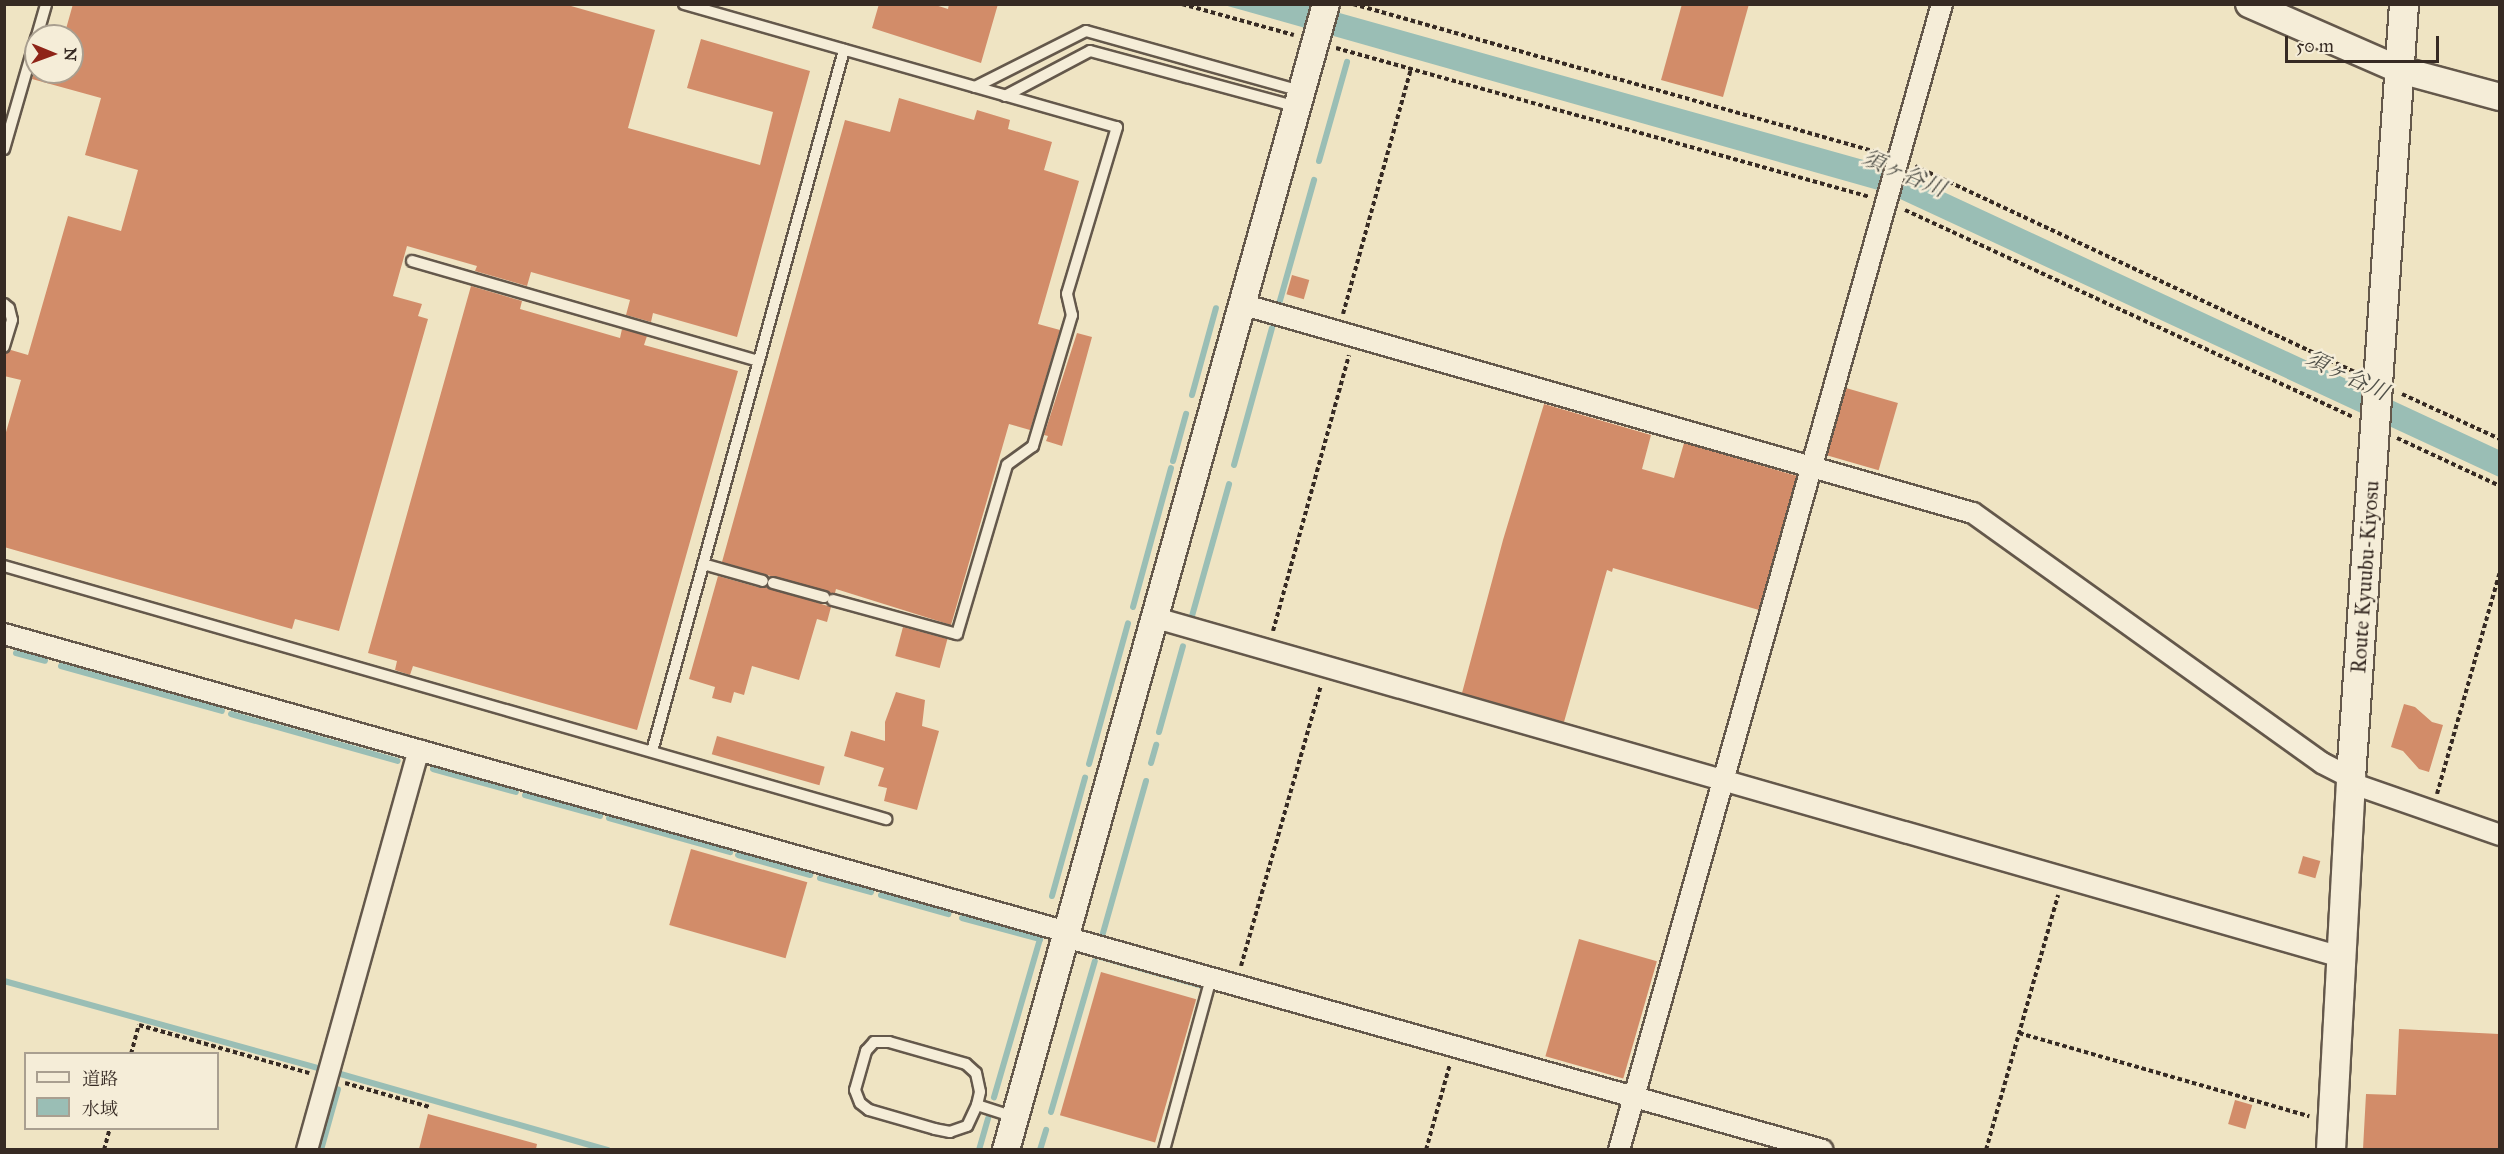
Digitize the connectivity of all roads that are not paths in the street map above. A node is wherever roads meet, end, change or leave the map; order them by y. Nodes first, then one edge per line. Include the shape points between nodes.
1 (46, 4) edge
2 (684, 4) edge
3 (1326, 4) edge
4 (1942, 4) edge
5 (2249, 4) edge
6 (2404, 4) edge
7 (40, 24) edge
8 (844, 50) junction
9 (2400, 70) junction
10 (24, 79) edge
11 (975, 87) junction
12 (1005, 96) junction
13 (2499, 97) edge
14 (1299, 99) junction
15 (4, 149) edge
16 (412, 261) dead end
17 (4, 304) edge
18 (1240, 304) junction
19 (4, 347) edge
20 (759, 361) junction
21 (1812, 466) junction
22 (703, 564) junction
23 (4, 566) edge
24 (1156, 618) junction
25 (4, 634) edge
26 (418, 750) junction
27 (652, 751) junction
28 (2351, 780) junction
29 (1723, 781) junction
30 (886, 819) dead end
31 (2499, 836) edge
32 (1066, 935) junction
33 (2341, 957) junction
34 (1211, 978) junction
35 (1634, 1097) junction
36 (977, 1105) junction
37 (1015, 1117) junction
38 (2332, 1136) edge
39 (307, 1149) edge
40 (1006, 1149) edge
41 (1164, 1149) edge
42 (1619, 1149) edge
43 (1823, 1149) edge

1 - 7 lane
2 - 8 lane
3 - 14 street
4 - 21 street
5 - 9 street
6 - 9 main road, Route Kyuubu-Kiyosu
8 - 11 lane
8 - 20 lane
9 - 13 street
9 - 28 main road, Route Kyuubu-Kiyosu
10 - 15 lane
11 - 12 lane
11 - 14 lane via 1086,31
12 - 14 lane via 1090,51
12 - 22 lane via 1117,127 1067,294 1072,315 1033,446 1007,465 957,634
14 - 18 street
16 - 20 lane
17 - 19 lane via 12,320
18 - 21 street
18 - 24 street
20 - 22 lane
21 - 28 street via 1973,513
21 - 29 street
22 - 27 lane
23 - 27 lane
24 - 29 street
24 - 32 street
25 - 26 street
26 - 32 street
26 - 39 street
27 - 30 lane
28 - 31 street
28 - 33 main road, Route Kyuubu-Kiyosu
29 - 33 street
29 - 35 street
32 - 34 street
32 - 37 street
33 - 38 main road, Route Kyuubu-Kiyosu
34 - 35 street
34 - 41 lane
35 - 42 street
35 - 43 street
36 - 36 lane via 967,1126 950,1132 868,1110 855,1090 866,1051 874,1042 889,1042 966,1064 976,1073 980,1092
36 - 37 lane
37 - 40 street

